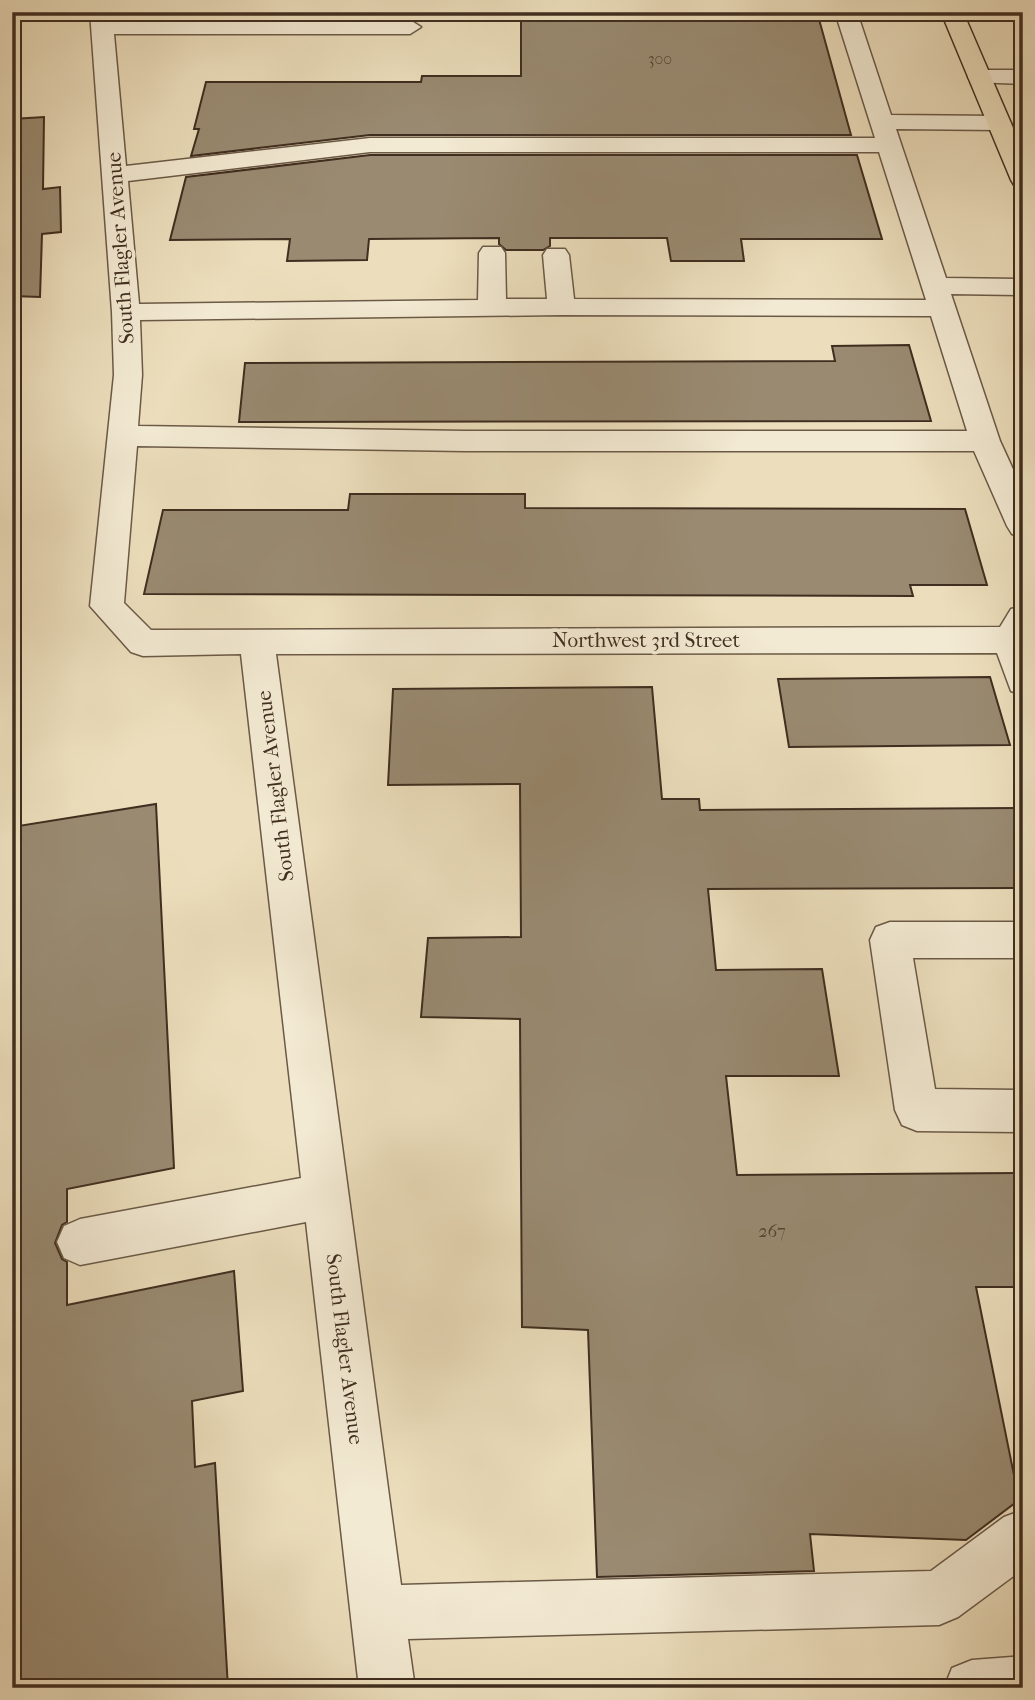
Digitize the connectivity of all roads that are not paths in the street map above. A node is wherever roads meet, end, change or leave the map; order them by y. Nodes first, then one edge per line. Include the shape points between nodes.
1 (846, 12) edge
2 (952, 12) edge
3 (102, 20) edge
4 (410, 27) dead end
5 (979, 77) junction
6 (1023, 77) edge
7 (1023, 109) edge
8 (996, 116) junction
9 (885, 134) junction
10 (115, 175) junction
11 (1023, 180) edge
12 (492, 253) dead end
13 (556, 255) dead end
14 (1023, 287) edge
15 (938, 297) junction
16 (492, 307) junction
17 (561, 307) junction
18 (126, 312) junction
19 (122, 436) junction
20 (985, 441) junction
21 (1023, 526) edge
22 (1016, 629) edge
23 (257, 641) junction
24 (1023, 682) edge
25 (1023, 940) edge
26 (1023, 1111) edge
27 (326, 1196) junction
28 (80, 1242) dead end
29 (1023, 1536) edge
30 (378, 1613) junction
31 (1023, 1684) edge
32 (387, 1688) edge
33 (972, 1688) edge

1 - 9 lane
2 - 5 main road
3 - 4 lane
3 - 10 lane, South Flagler Avenue
5 - 6 lane
5 - 8 main road
7 - 8 lane
8 - 9 lane
8 - 11 main road
9 - 10 lane via 370,145
9 - 15 lane
10 - 18 lane, South Flagler Avenue
12 - 16 lane
13 - 17 lane
14 - 15 lane
15 - 17 lane
15 - 20 lane
16 - 17 lane
16 - 18 lane
18 - 19 lane, South Flagler Avenue via 128,376
19 - 20 lane
19 - 23 lane, South Flagler Avenue via 107,606 143,643
20 - 21 lane
22 - 23 lane, Northwest 3rd Street
22 - 24 lane
23 - 27 lane, South Flagler Avenue
25 - 26 lane via 890,940 917,1110
27 - 28 lane
27 - 30 lane, South Flagler Avenue
29 - 30 lane via 939,1598
30 - 32 lane, South Flagler Avenue
31 - 33 lane

